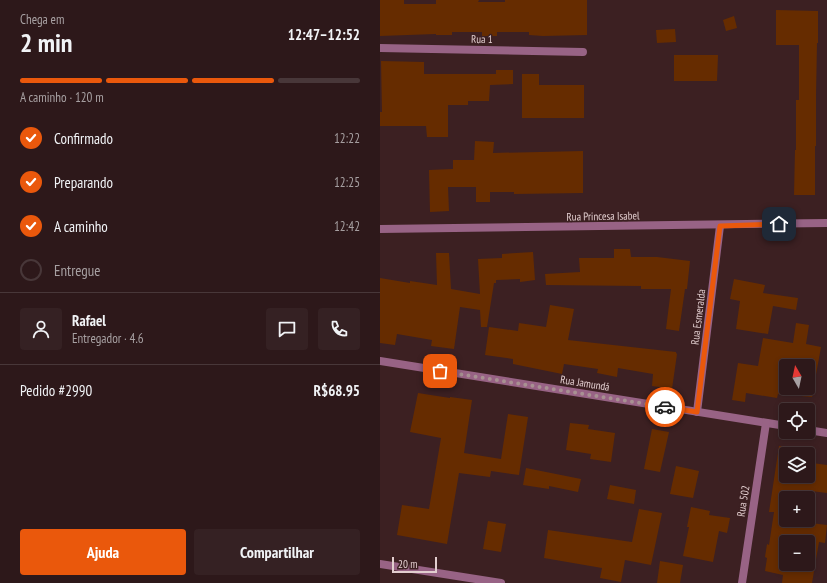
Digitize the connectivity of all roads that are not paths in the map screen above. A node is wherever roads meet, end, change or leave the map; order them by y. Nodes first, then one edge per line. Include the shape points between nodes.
1 (380, 48) edge
2 (583, 52) dead end
3 (827, 224) edge
4 (720, 226) junction
5 (380, 229) edge
6 (380, 361) edge
7 (697, 412) junction
8 (766, 423) junction
9 (779, 425) edge
10 (815, 431) edge
11 (827, 433) edge
12 (380, 564) edge
13 (501, 583) edge
14 (742, 583) edge

1 - 2 street, Rua 1
3 - 4 street, Rua Princesa Isabel
4 - 5 street, Rua Princesa Isabel
4 - 7 street, Rua Esmeralda
6 - 7 street, Rua Jamundá
7 - 8 street, Rua Jamundá
8 - 9 street, Rua Jamundá
8 - 14 street, Rua 502
10 - 11 street
12 - 13 street

